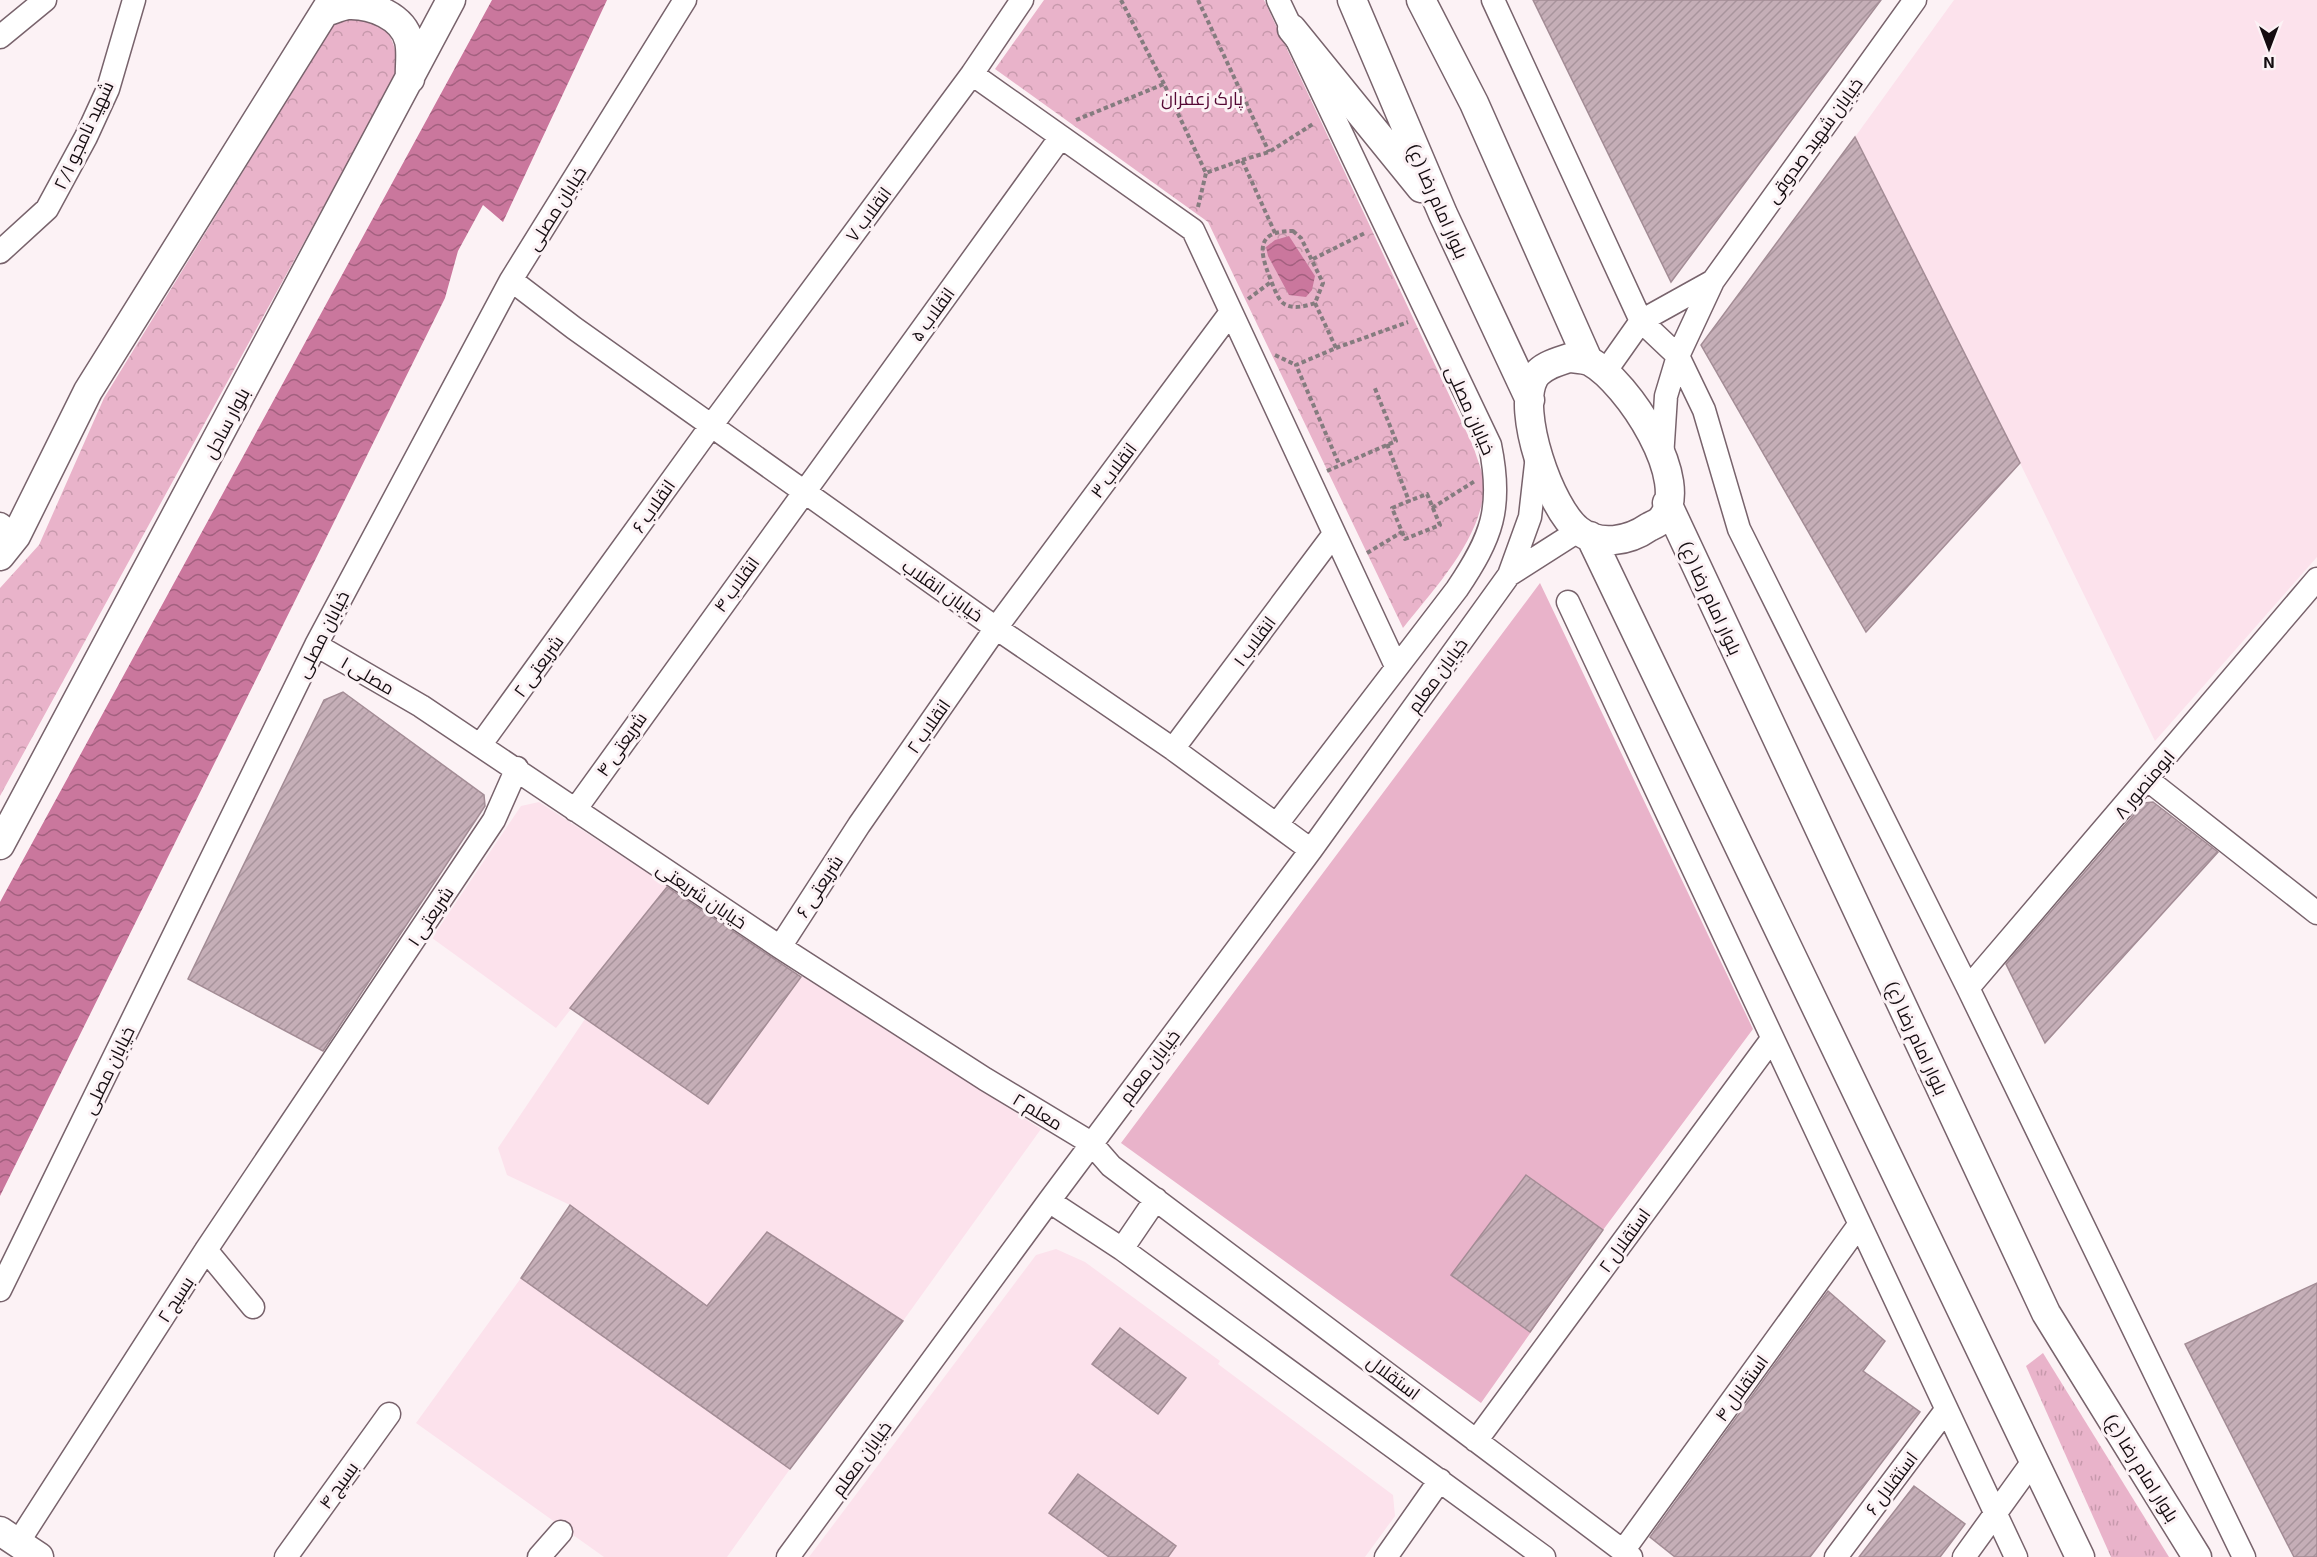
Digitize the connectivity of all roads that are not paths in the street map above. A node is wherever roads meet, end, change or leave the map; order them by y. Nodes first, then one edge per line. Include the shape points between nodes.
1 (45, 0) edge
2 (134, 0) edge
3 (451, 0) edge
4 (686, 0) edge
5 (1022, 0) edge
6 (1278, 0) edge
7 (1352, 0) edge
8 (1421, 0) edge
9 (1493, 0) edge
10 (1915, 0) edge
11 (329, 6) edge
12 (1292, 29) junction
13 (0, 37) edge
14 (972, 74) junction
15 (410, 81) junction
16 (1055, 134) junction
17 (1443, 214) junction
18 (0, 252) edge
19 (511, 280) junction
20 (1713, 280) junction
21 (1230, 312) junction
22 (1641, 321) junction
23 (1678, 356) junction
24 (1597, 366) junction
25 (1530, 400) junction
26 (711, 426) junction
27 (1538, 453) junction
28 (1662, 459) junction
29 (804, 491) junction
30 (1667, 503) junction
31 (1584, 533) junction
32 (1334, 534) junction
33 (5, 539) edge
34 (1509, 575) junction
35 (2317, 579) edge
36 (596, 587) joint
37 (1568, 602) dead end
38 (996, 628) junction
39 (316, 645) junction
40 (1396, 666) junction
41 (668, 677) joint
42 (421, 706) joint
43 (481, 744) junction
44 (1173, 749) junction
45 (517, 768) junction
46 (2148, 780) junction
47 (575, 810) junction
48 (1277, 824) junction
49 (859, 825) joint
50 (0, 845) edge
51 (1311, 850) junction
52 (2317, 913) edge
53 (780, 947) junction
54 (1968, 988) junction
55 (1772, 1039) junction
56 (335, 1059) joint
57 (985, 1079) joint
58 (1091, 1143) junction
59 (1156, 1199) junction
60 (1048, 1201) junction
61 (1859, 1225) junction
62 (1122, 1249) junction
63 (207, 1250) junction
64 (0, 1290) edge
65 (254, 1307) dead end
66 (1946, 1410) junction
67 (389, 1414) dead end
68 (1476, 1441) junction
69 (2034, 1460) junction
70 (1440, 1480) junction
71 (1995, 1514) junction
72 (561, 1532) dead end
73 (19, 1543) edge
74 (1627, 1554) edge
75 (286, 1557) edge
76 (539, 1557) edge
77 (788, 1557) edge
78 (1386, 1557) edge
79 (1544, 1557) edge
80 (1836, 1557) edge
81 (1964, 1557) edge
82 (2016, 1557) edge
83 (2080, 1557) edge
84 (2197, 1557) edge
85 (2244, 1557) edge

1 - 13 street
2 - 18 street, شهید نامجو ۲/۱ via 108,89 86,137 47,208
3 - 15 main road, بلوار ساحل
4 - 19 street, خیابان مصلی
5 - 14 street, انقلاب ۷
6 - 12 street, خیابان مصلی
7 - 17 main road, بلوار امام رضا (ع)
8 - 24 main road via 1474,103
9 - 22 street
10 - 20 street, خیابان شهید صدوقی
11 - 15 main road via 366,7 400,23 409,41
11 - 33 main road via 88,392
12 - 17 main road
12 - 40 street, خیابان مصلی via 1490,445 1497,477 1494,517 1478,557
14 - 16 street
14 - 26 street, انقلاب ۷
15 - 50 main road, بلوار ساحل
16 - 21 street via 1193,230
16 - 29 street, انقلاب ۵
17 - 25 main road, بلوار امام رضا (ع)
19 - 26 street, خیابان انقلاب
19 - 39 street, خیابان مصلی
20 - 22 street
20 - 23 street
21 - 32 street
21 - 38 street, انقلاب ۳
22 - 23 street
22 - 24 street
23 - 28 street via 1666,396
23 - 54 street via 1704,410 1739,529
24 - 25 main road via 1569,358 1551,363 1534,378
24 - 28 main road via 1619,384 1645,418
25 - 27 main road
26 - 29 street, خیابان انقلاب
26 - 36 street, انقلاب ۶
27 - 31 main road via 1555,500
27 - 34 street via 1530,518
28 - 30 main road via 1671,492
29 - 38 street, خیابان انقلاب
29 - 41 street, انقلاب ۴
30 - 31 main road via 1662,519 1634,538 1603,541
30 - 84 main road, بلوار امام رضا (ع) via 2046,1313
31 - 34 street
31 - 69 main road
32 - 40 street
32 - 44 street, انقلاب ۱
34 - 51 street, خیابان معلم
35 - 46 street, ابومنصور ۸
36 - 43 street, شریعتی ۲
37 - 55 street
38 - 44 street, خیابان انقلاب
38 - 49 street, انقلاب ۲
39 - 42 street, مصلی ۱
39 - 64 street, خیابان مصلی
40 - 48 street, خیابان مصلی
41 - 47 street, شریعتی ۴
42 - 43 street, خیابان شریعتی
43 - 45 street, خیابان شریعتی
44 - 48 street, خیابان انقلاب
45 - 47 street, خیابان شریعتی
45 - 56 street, شریعتی ۱ via 494,820
46 - 52 street
46 - 54 street, ابومنصور ۸
47 - 53 street, خیابان شریعتی
48 - 51 street, خیابان انقلاب
49 - 53 street, شریعتی ۶
51 - 58 street, خیابان معلم
53 - 57 street, خیابان شریعتی
54 - 85 street
55 - 61 street
55 - 68 street, استقلال ۲
56 - 63 street, بسیج ۲
57 - 58 street, معلم ۲
58 - 59 street, استقلال via 1111,1166
58 - 60 street, خیابان معلم
59 - 62 street
59 - 68 street, استقلال
60 - 62 street
60 - 77 street, خیابان معلم
61 - 66 street
61 - 74 street, استقلال ۴
62 - 70 street
63 - 65 street
63 - 73 street, بسیج ۲
66 - 71 street
66 - 80 street, استقلال ۶
67 - 75 street, بسیج ۴
68 - 74 street, استقلال
69 - 71 street
69 - 83 main road
70 - 78 street
70 - 79 street
71 - 81 street
71 - 82 street
72 - 76 street

